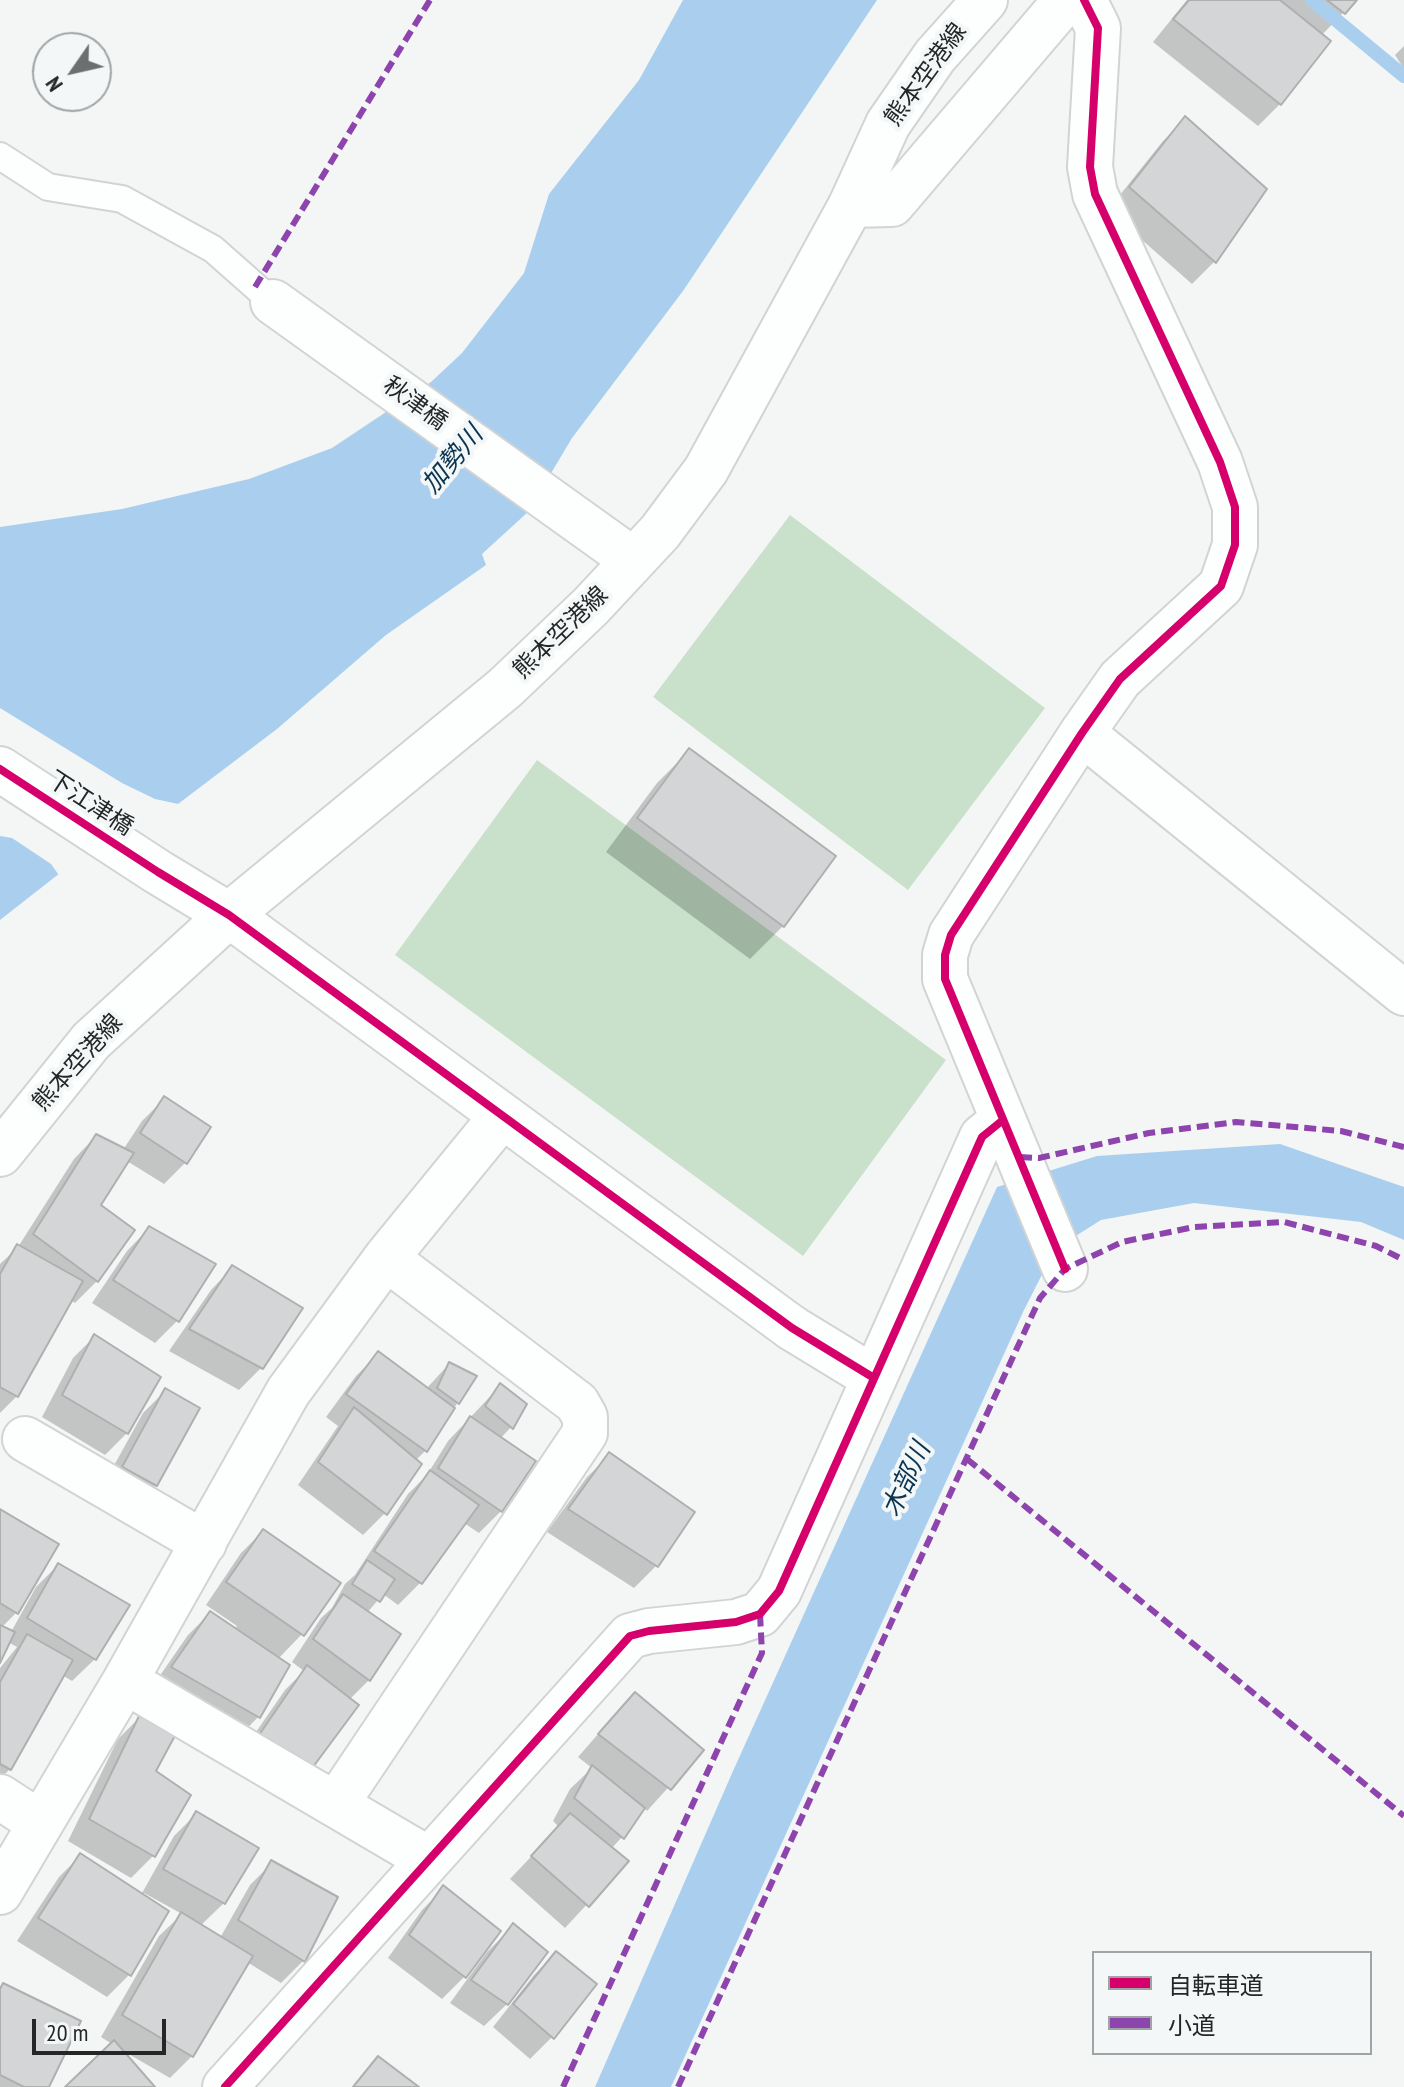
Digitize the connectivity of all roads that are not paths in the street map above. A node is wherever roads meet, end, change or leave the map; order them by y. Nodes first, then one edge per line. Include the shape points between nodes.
1 (985, 0) edge
2 (1066, 0) edge
3 (1084, 0) edge
4 (0, 156) edge
5 (851, 205) junction
6 (273, 302) joint
7 (633, 560) junction
8 (1082, 733) junction
9 (0, 769) edge
10 (229, 915) junction
11 (1404, 993) edge
12 (502, 1116) junction
13 (1003, 1120) junction
14 (0, 1154) edge
15 (386, 1258) junction
16 (1064, 1265) dead end
17 (874, 1378) junction
18 (25, 1439) dead end
19 (204, 1543) junction
20 (125, 1681) junction
21 (0, 1797) edge
22 (336, 1804) junction
23 (40, 1823) junction
24 (428, 1859) junction
25 (0, 1892) edge
26 (225, 2087) edge

1 - 5 street, 熊本空港線 via 935,56 888,124
2 - 5 street via 892,204
3 - 8 street via 1098,28 1090,167 1095,194 1220,462 1235,507 1235,545 1221,586 1120,679
4 - 6 lane via 48,187 122,199 213,249
5 - 7 street, 熊本空港線 via 706,470
6 - 7 street, 秋津橋
7 - 10 street, 熊本空港線 via 505,688
8 - 11 street
8 - 13 street via 951,935 945,955 945,979
9 - 10 street, 下江津橋
10 - 12 street, 下江津橋
10 - 14 street, 熊本空港線 via 91,1041
12 - 15 street
12 - 17 street, 下江津橋 via 792,1328
13 - 16 street
13 - 17 street via 982,1137
15 - 19 street via 288,1392
15 - 22 street via 577,1403 585,1417 585,1433
17 - 24 street via 779,1591 760,1614 630,1636
18 - 19 street
19 - 20 street
20 - 22 street
20 - 23 street
21 - 23 street
22 - 24 street
23 - 25 street
24 - 26 street

